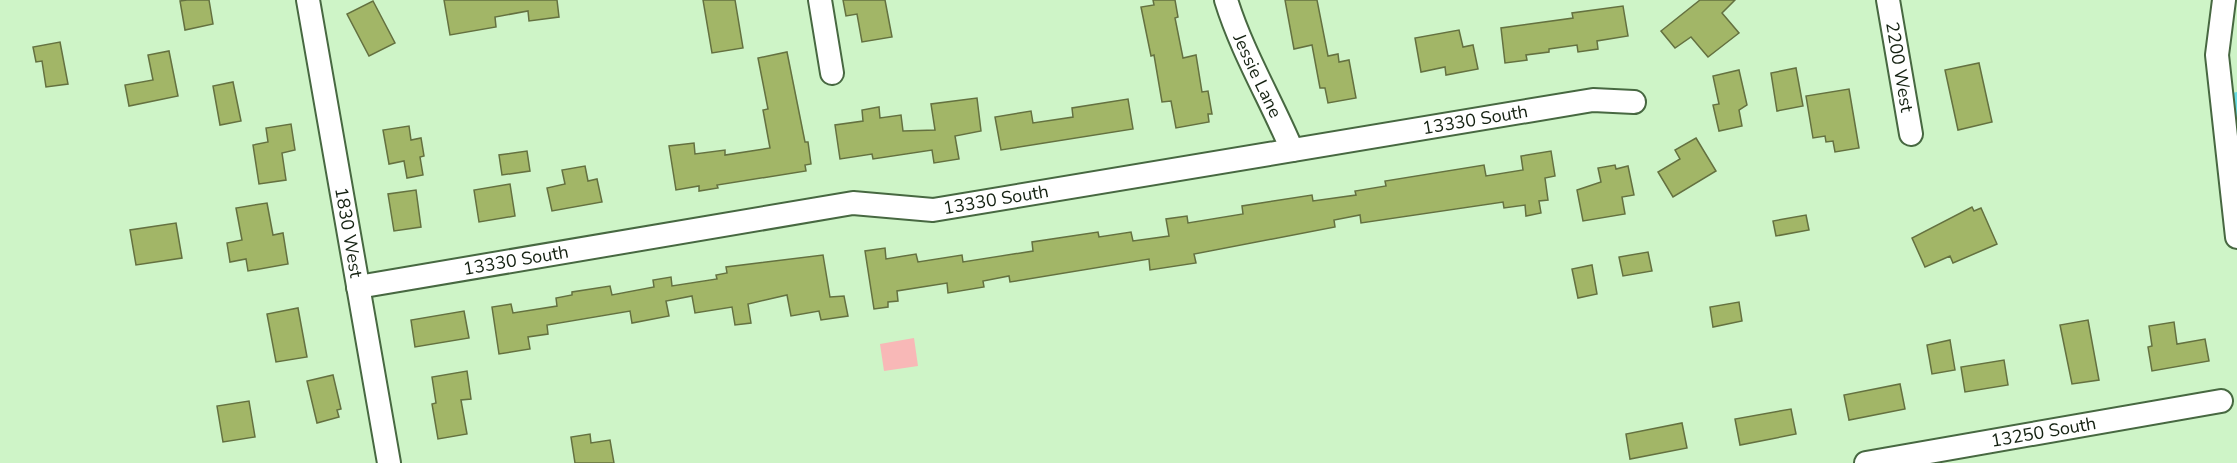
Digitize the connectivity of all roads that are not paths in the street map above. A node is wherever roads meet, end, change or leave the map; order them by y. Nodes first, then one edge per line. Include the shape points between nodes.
1 (308, 0) edge
2 (820, 0) edge
3 (1226, 0) edge
4 (1888, 0) edge
5 (2224, 0) edge
6 (832, 72) dead end
7 (1634, 102) dead end
8 (1911, 134) dead end
9 (1292, 150) junction
10 (2237, 237) edge
11 (358, 287) junction
12 (2221, 401) dead end
13 (389, 463) edge
14 (1866, 463) edge

1 - 11 street, 1830 West
2 - 6 street
3 - 9 street, Jessie Lane via 1237,36
4 - 8 street, 2200 West
5 - 10 street via 2217,55
7 - 9 street, 13330 South via 1593,100
9 - 11 street, 13330 South via 933,210 853,203
11 - 13 street, 1830 West
12 - 14 street, 13250 South

